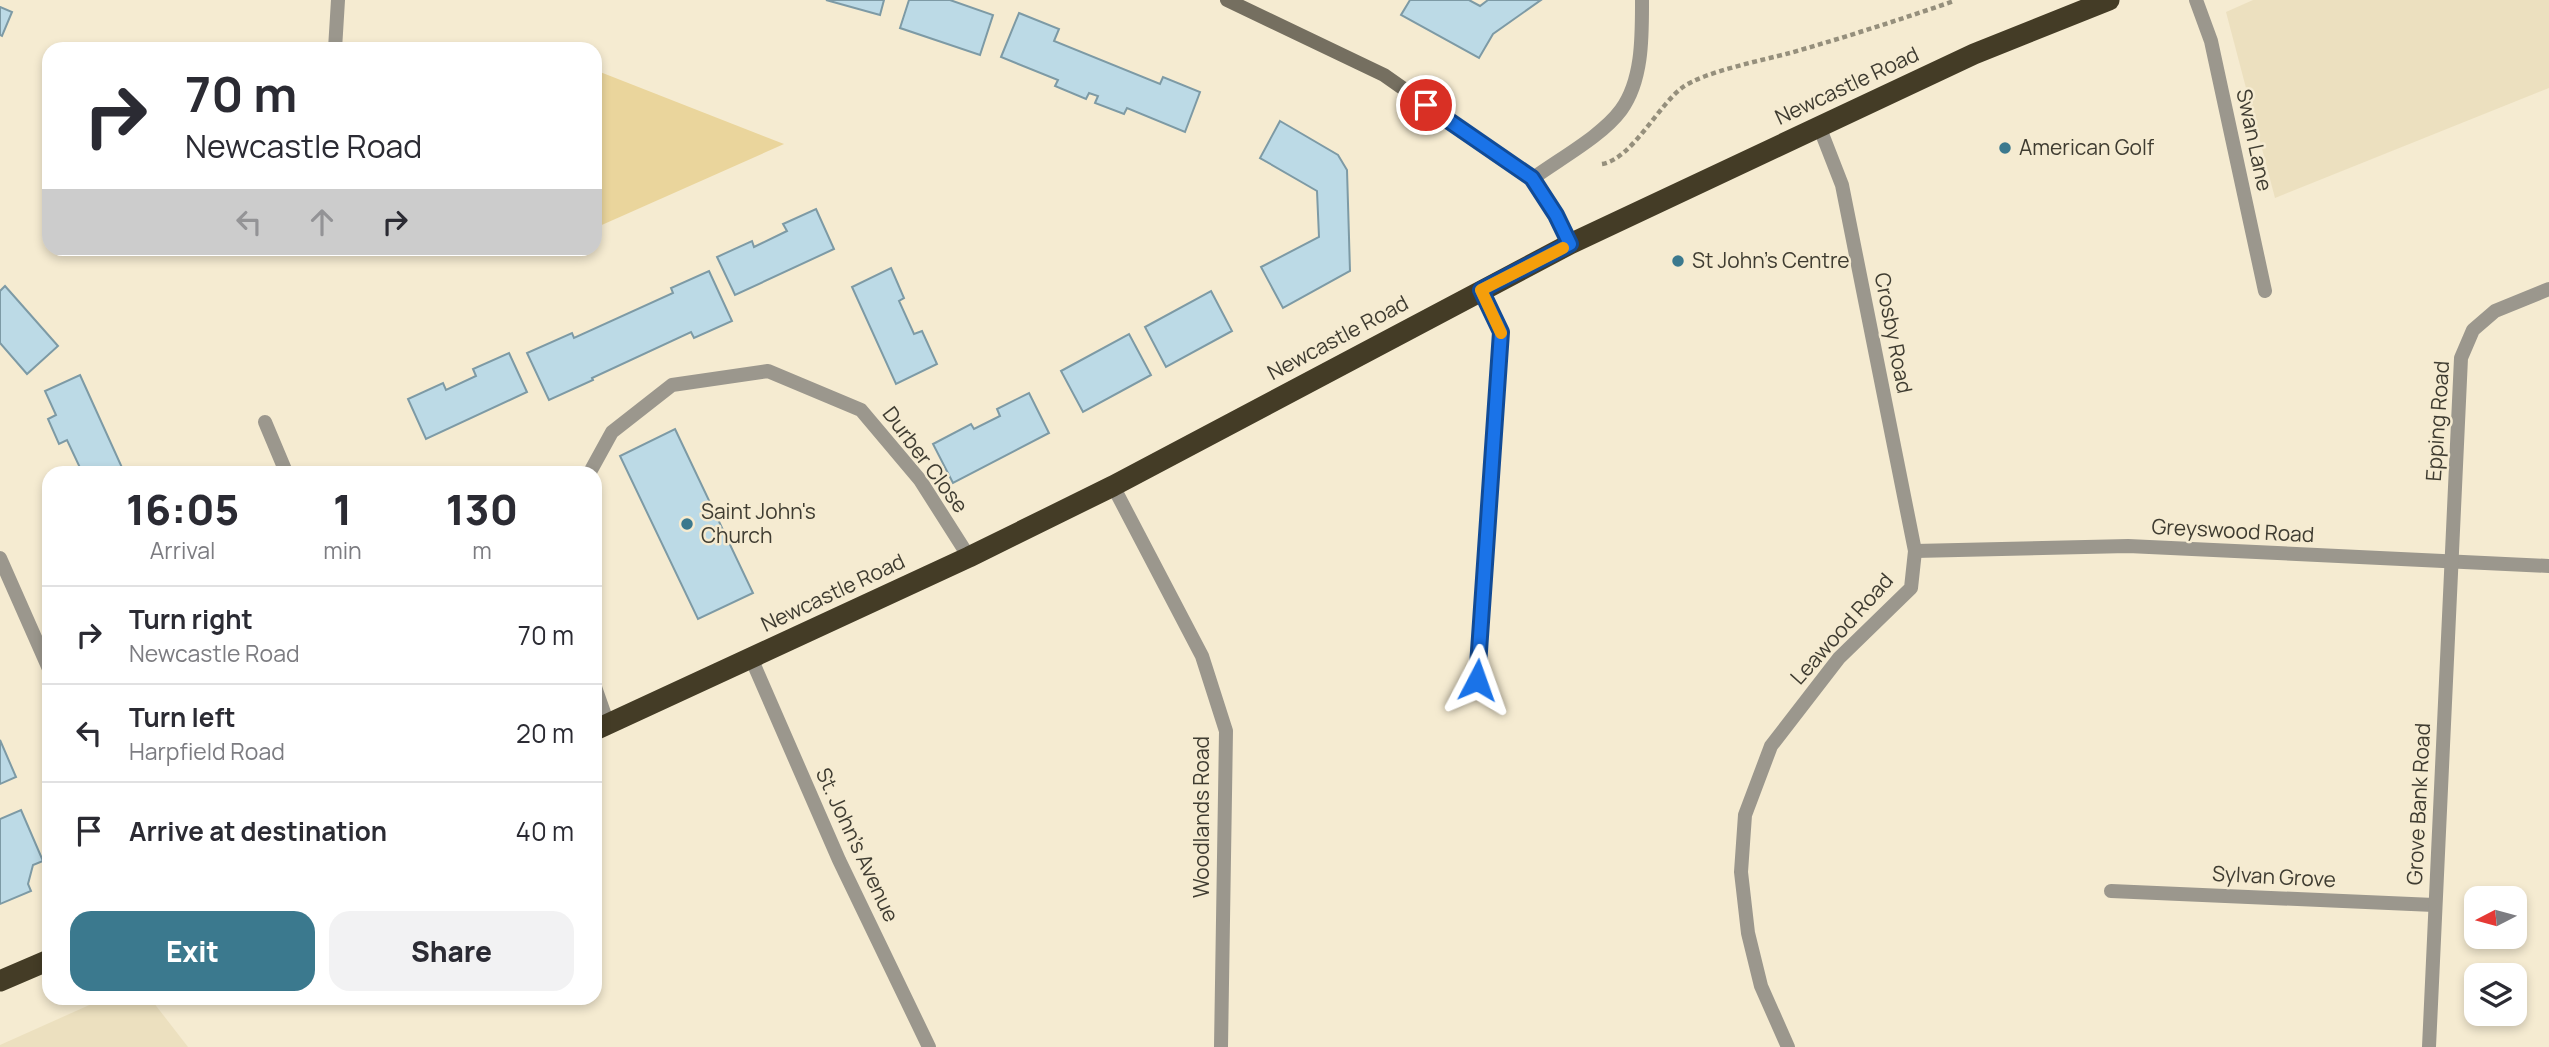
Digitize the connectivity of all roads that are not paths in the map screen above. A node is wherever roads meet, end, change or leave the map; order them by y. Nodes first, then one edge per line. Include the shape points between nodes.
1 (338, 0) edge
2 (1227, 0) edge
3 (1642, 0) edge
4 (2109, 0) edge
5 (2196, 0) edge
6 (335, 42) edge
7 (1819, 126) junction
8 (1532, 178) junction
9 (1570, 244) junction
10 (2549, 289) edge
11 (1481, 290) junction
12 (2265, 291) dead end
13 (265, 422) dead end
14 (283, 466) edge
15 (593, 466) edge
16 (1113, 486) junction
17 (1915, 551) junction
18 (969, 557) junction
19 (0, 558) edge
20 (2452, 562) junction
21 (2549, 566) edge
22 (42, 653) edge
23 (751, 658) junction
24 (1477, 680) dead end
25 (602, 727) edge
26 (2111, 891) dead end
27 (2434, 905) junction
28 (42, 963) edge
29 (0, 981) edge
30 (929, 1047) edge
31 (1221, 1047) edge
32 (1788, 1047) edge
33 (2429, 1047) edge

1 - 6 street
2 - 8 street via 1384,75
3 - 8 street via 1636,78 1621,110 1600,131
4 - 7 highway, Newcastle Road via 1974,54
5 - 12 street, Swan Lane via 2211,41
7 - 9 highway, Newcastle Road
7 - 17 street, Crosby Road via 1842,185
8 - 9 street
9 - 11 highway, Newcastle Road
10 - 20 street, Epping Road via 2495,310 2473,330 2461,358
11 - 16 highway, Newcastle Road
11 - 24 street via 1501,332
13 - 14 street
15 - 18 street, Durber Close via 612,432 672,385 768,371 861,410 920,480
16 - 18 highway, Newcastle Road
16 - 31 street, Woodlands Road via 1202,656 1226,731
17 - 20 street, Greyswood Road via 2128,546
17 - 32 street, Leawood Road via 1911,588 1839,658 1771,746 1745,815 1741,872 1748,933 1761,986
18 - 23 highway, Newcastle Road
19 - 22 street
20 - 21 street, Greyswood Road
20 - 27 street, Grove Bank Road
23 - 25 highway, Newcastle Road
23 - 30 street, St. John's Avenue via 839,860
26 - 27 street, Sylvan Grove
27 - 33 street, Grove Bank Road
28 - 29 highway

